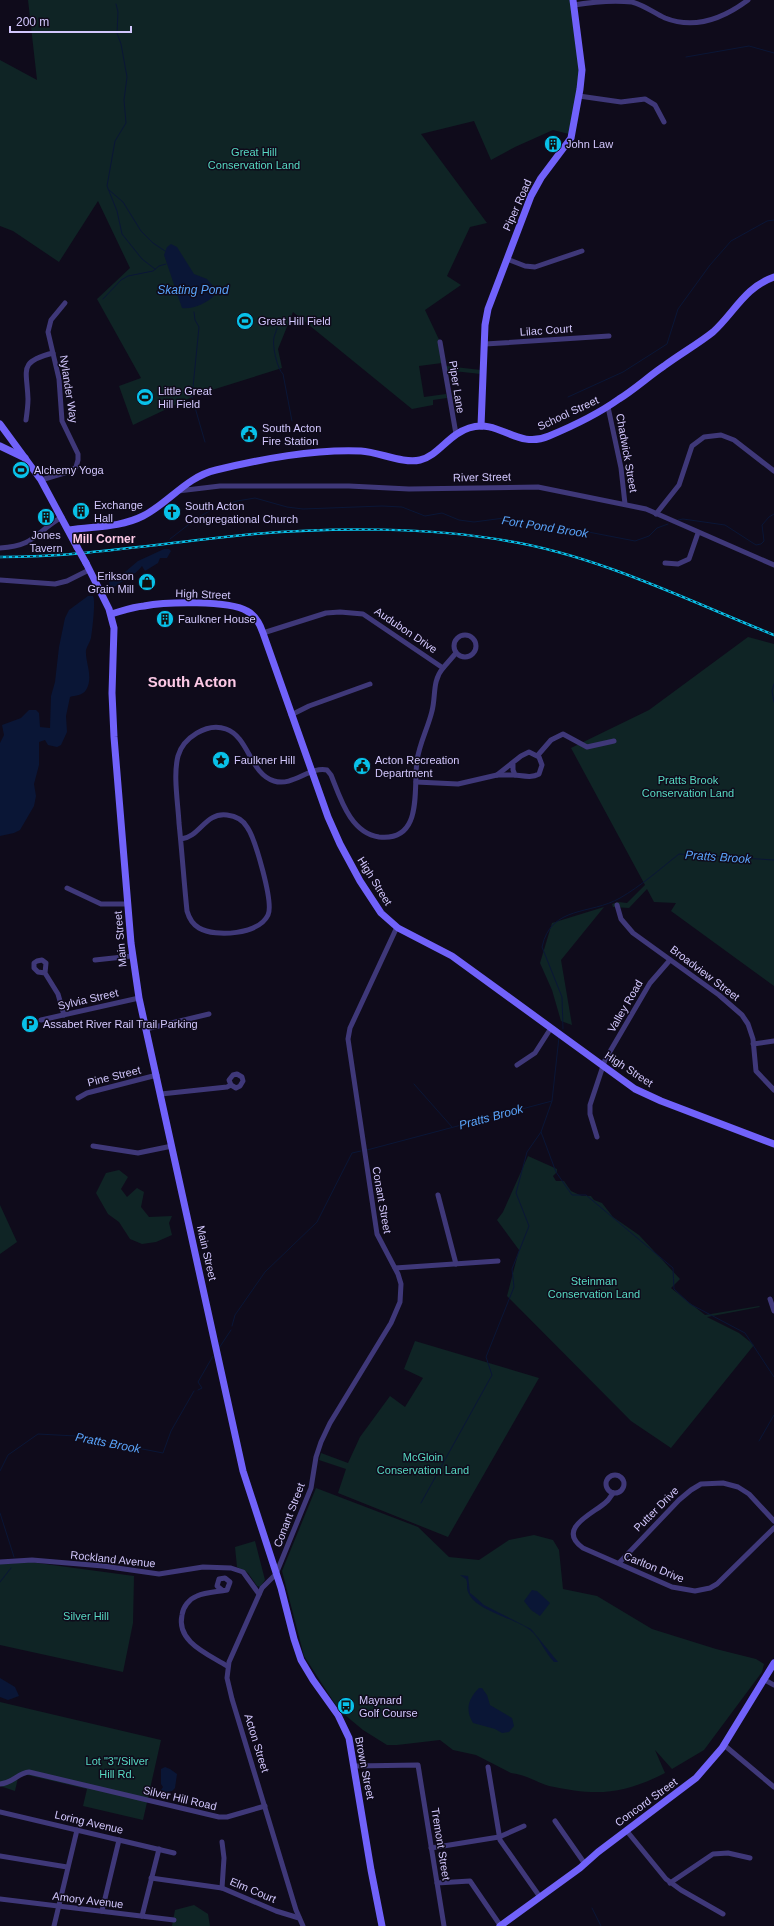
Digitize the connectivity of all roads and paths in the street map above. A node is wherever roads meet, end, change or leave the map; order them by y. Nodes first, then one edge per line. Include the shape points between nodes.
1 (748, 0) edge
2 (573, 2) edge
3 (579, 96) junction
4 (664, 122) dead end
5 (582, 250) dead end
6 (507, 259) junction
7 (774, 277) edge
8 (64, 303) dead end
9 (609, 336) dead end
10 (440, 342) dead end
11 (485, 344) junction
12 (53, 353) junction
13 (608, 406) junction
14 (26, 420) dead end
15 (0, 424) edge
16 (481, 426) junction
17 (456, 434) junction
18 (0, 446) edge
19 (25, 458) junction
20 (774, 471) edge
21 (41, 480) junction
22 (177, 491) junction
23 (625, 504) junction
24 (656, 514) junction
25 (62, 517) junction
26 (69, 530) junction
27 (698, 533) junction
28 (0, 548) edge
29 (664, 563) dead end
30 (774, 565) edge
31 (87, 567) junction
32 (0, 580) edge
33 (111, 614) junction
34 (263, 633) junction
35 (456, 654) junction
36 (442, 668) junction
37 (370, 684) dead end
38 (291, 715) junction
39 (614, 741) dead end
40 (538, 755) junction
41 (513, 763) junction
42 (312, 773) junction
43 (497, 774) junction
44 (515, 775) junction
45 (416, 782) junction
46 (181, 839) junction
47 (67, 888) dead end
48 (128, 904) junction
49 (617, 905) dead end
50 (396, 927) junction
51 (132, 956) junction
52 (95, 960) dead end
53 (670, 960) junction
54 (45, 973) dead end
55 (139, 998) junction
56 (209, 1014) dead end
57 (64, 1015) junction
58 (41, 1020) dead end
59 (551, 1028) junction
60 (146, 1029) junction
61 (774, 1041) edge
62 (753, 1044) junction
63 (517, 1065) dead end
64 (603, 1066) junction
65 (157, 1075) junction
66 (231, 1085) dead end
67 (774, 1090) edge
68 (161, 1094) junction
69 (78, 1098) dead end
70 (597, 1137) dead end
71 (774, 1144) edge
72 (93, 1146) dead end
73 (172, 1146) junction
74 (438, 1195) dead end
75 (498, 1261) dead end
76 (456, 1264) junction
77 (395, 1268) junction
78 (770, 1299) dead end
79 (774, 1311) edge
80 (613, 1493) dead end
81 (774, 1521) edge
82 (774, 1528) edge
83 (271, 1559) joint
84 (0, 1562) edge
85 (619, 1563) junction
86 (276, 1574) junction
87 (222, 1590) dead end
88 (259, 1594) junction
89 (773, 1663) edge
90 (227, 1666) junction
91 (763, 1679) junction
92 (774, 1684) edge
93 (724, 1745) junction
94 (355, 1766) junction
95 (488, 1768) dead end
96 (0, 1784) edge
97 (774, 1787) edge
98 (265, 1806) junction
99 (0, 1812) edge
100 (555, 1821) dead end
101 (524, 1826) dead end
102 (77, 1830) junction
103 (626, 1830) junction
104 (499, 1837) junction
105 (119, 1840) junction
106 (222, 1842) dead end
107 (431, 1848) junction
108 (159, 1849) junction
109 (174, 1852) dead end
110 (0, 1856) edge
111 (750, 1858) dead end
112 (585, 1864) junction
113 (67, 1867) junction
114 (151, 1878) junction
115 (437, 1883) junction
116 (670, 1883) junction
117 (222, 1888) junction
118 (540, 1897) junction
119 (0, 1899) edge
120 (58, 1906) junction
121 (102, 1911) junction
122 (723, 1914) dead end
123 (142, 1916) junction
124 (299, 1918) junction
125 (174, 1920) dead end
126 (504, 1925) edge
127 (54, 1926) edge
128 (303, 1926) edge
129 (382, 1926) edge
130 (444, 1926) edge

1 - 2 street via 725,16 699,23 677,22 631,2
2 - 3 street, Piper Road via 581,63
3 - 4 street via 620,102 646,99 655,105
3 - 6 street, Piper Road via 570,140 534,191
5 - 6 street via 535,267
6 - 11 street, Piper Road via 487,314
7 - 13 street, School Street via 760,283 744,296 710,334
8 - 12 street, Nylander Way via 49,325
9 - 11 street, Lilac Court
10 - 17 street, Piper Lane
11 - 16 street, Piper Road
12 - 14 street via 35,359 26,370
12 - 21 street, Nylander Way via 59,379 63,424 78,454 78,460 76,467 71,471
13 - 16 street, School Street via 536,440 522,439 496,428
13 - 23 street, Chadwick Street via 621,468
15 - 19 street, Main Street
16 - 17 street, School Street
17 - 22 street, School Street via 432,454 420,460 359,451 293,456 210,471 196,477
18 - 19 street
19 - 21 street, Main Street
20 - 24 street via 734,440 720,434 704,437 692,446 679,485
21 - 25 street, Main Street
22 - 23 street, River Street via 223,486 532,486
22 - 26 street, School Street via 148,513 129,522 115,526
23 - 24 street, River Street
24 - 27 street, River Street
25 - 26 street, Main Street
25 - 28 street via 31,541 14,547
26 - 31 street, Main Street, bridge
27 - 29 street via 689,559 678,564
27 - 30 street, River Street
31 - 32 street via 67,581 55,584
31 - 33 street, Main Street
33 - 34 street, High Street via 148,605 228,605 250,612
33 - 48 street, Main Street via 115,640 113,719
34 - 36 street, Audubon Drive via 326,613 362,614
34 - 38 street, High Street
35 - 35 street, Audubon Drive via 466,657 472,654 476,646 472,638 466,635 458,637 454,645
35 - 36 street, Audubon Drive
36 - 45 street, Audubon Drive via 437,678 432,712 418,757
37 - 38 street
38 - 42 street, High Street
39 - 40 street via 587,747 564,734 551,740
40 - 41 street via 525,753
40 - 44 street via 542,759 540,774
41 - 43 street
41 - 44 street
42 - 45 street, Audubon Drive via 322,770 329,772 351,819 369,833 382,837 397,834 410,823 415,808
42 - 46 street via 287,782 272,780 259,769 230,730 219,727 202,730 188,742 178,756 177,794
42 - 50 street, High Street via 340,844 360,881 381,913
43 - 44 street
43 - 45 street via 458,784
46 - 46 street via 190,836 215,816 230,815 244,823 252,836 270,898 270,911 263,922 252,929 220,933 206,931 192,923 187,911
47 - 48 street via 101,904
48 - 51 street, Main Street
49 - 53 street, Broadview Street via 621,919 628,929
50 - 59 street, High Street via 452,956
50 - 77 street, Conant Street via 350,1028 348,1038 377,1234
51 - 52 street
51 - 55 street, Main Street
53 - 62 street, Broadview Street via 742,1014 748,1024
53 - 64 street, Valley Road via 650,983
54 - 57 street via 58,994
55 - 57 street, Sylvia Street
55 - 60 street, Main Street
56 - 60 street
57 - 58 street, Sylvia Street
59 - 63 street via 535,1053
59 - 64 street, High Street
60 - 65 street, Main Street
61 - 62 street
62 - 67 street, Broadview Street via 756,1071
64 - 70 street, Valley Road via 590,1114
64 - 71 street, High Street via 646,1095
65 - 68 street, Main Street
65 - 69 street, Pine Street via 87,1092
66 - 68 street via 226,1088
68 - 73 street, Main Street
72 - 73 street via 138,1153
73 - 83 street, Main Street via 243,1471
74 - 76 street
75 - 76 street
76 - 77 street
77 - 86 street, Conant Street via 401,1284 397,1311 323,1437 316,1457 311,1488
78 - 79 street
80 - 85 street, Carlton Drive via 607,1501 579,1522 573,1534 576,1543 583,1548
81 - 85 street, Putter Drive via 738,1487 723,1483 701,1484 679,1500
82 - 85 street, Carlton Drive via 724,1578 704,1590 681,1590
83 - 86 street, Brown Street
84 - 88 street, Rockland Avenue via 32,1560 159,1574 203,1567 231,1568 243,1572
86 - 88 street, Acton Street via 264,1585
86 - 94 street, Brown Street via 301,1660 344,1725
87 - 90 street via 197,1596 189,1601 182,1612 181,1625 189,1641
88 - 90 street, Acton Street
89 - 91 street, Concord Street
90 - 98 street, Acton Street via 232,1699
91 - 92 street
91 - 93 street, Concord Street
93 - 97 street
93 - 103 street, Concord Street via 696,1778
94 - 107 street, Tremont Street via 418,1765
94 - 129 street, Brown Street
95 - 104 street
96 - 98 street, Silver Hill Road via 11,1782 29,1772 219,1817
98 - 124 street, Acton Street
99 - 102 street, Loring Avenue
100 - 112 street
101 - 104 street
102 - 105 street, Loring Avenue
102 - 113 street
103 - 112 street, Concord Street
103 - 116 street
104 - 107 street
104 - 118 street
105 - 108 street, Loring Avenue
105 - 121 street
106 - 117 street
107 - 115 street, Tremont Street
108 - 109 street, Loring Avenue
108 - 114 street
110 - 113 street
111 - 116 street via 728,1853 713,1854
112 - 118 street, Concord Street
113 - 120 street
114 - 117 street, Elm Court
114 - 123 street
115 - 126 street via 470,1882
115 - 130 street, Tremont Street
116 - 122 street
117 - 124 street, Elm Court
118 - 126 street, Concord Street
119 - 120 street, Amory Avenue
120 - 121 street, Amory Avenue
120 - 127 street
121 - 123 street, Amory Avenue
123 - 125 street, Amory Avenue
124 - 128 street, Acton Street

